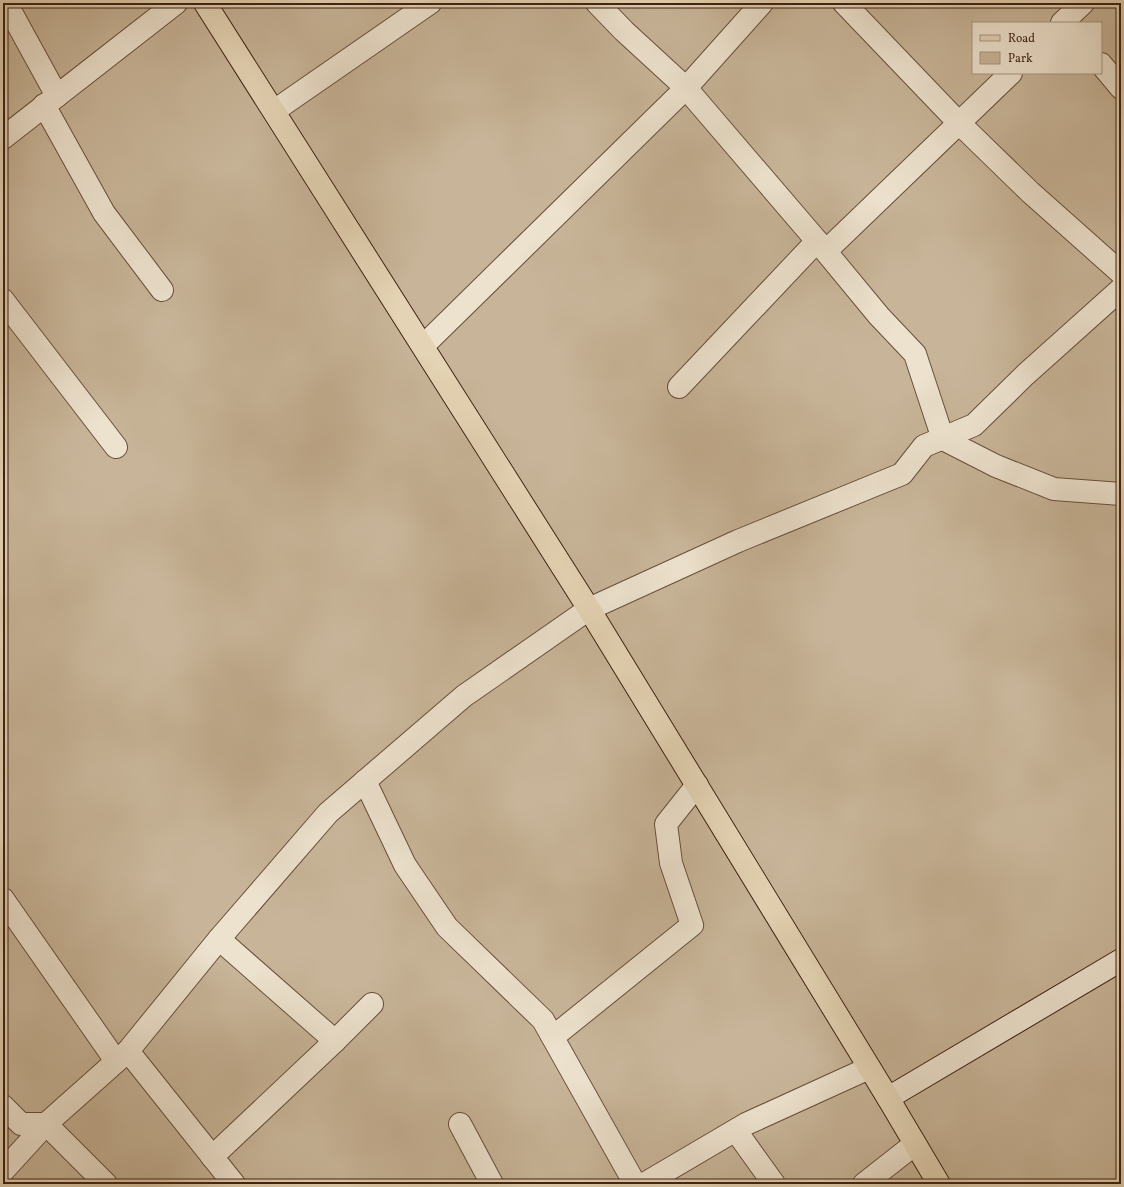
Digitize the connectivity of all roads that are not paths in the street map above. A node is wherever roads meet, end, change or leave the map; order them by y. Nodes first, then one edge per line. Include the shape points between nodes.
1 (6, 3) edge
2 (176, 3) edge
3 (205, 3) edge
4 (430, 3) edge
5 (597, 3) edge
6 (762, 3) edge
7 (844, 3) edge
8 (1102, 65) edge
9 (1010, 74) edge
10 (686, 88) junction
11 (1121, 88) edge
12 (50, 101) junction
13 (274, 111) junction
14 (959, 123) junction
15 (3, 138) edge
16 (821, 246) junction
17 (1121, 273) edge
18 (1121, 288) edge
19 (162, 290) dead end
20 (3, 300) edge
21 (423, 346) junction
22 (679, 387) dead end
23 (943, 438) junction
24 (116, 447) dead end
25 (1121, 494) edge
26 (589, 610) junction
27 (365, 781) junction
28 (697, 786) junction
29 (3, 899) edge
30 (219, 939) junction
31 (1121, 960) edge
32 (372, 1004) dead end
33 (553, 1037) junction
34 (335, 1041) junction
35 (122, 1056) junction
36 (869, 1068) junction
37 (888, 1098) junction
38 (3, 1106) edge
39 (46, 1124) junction
40 (460, 1124) dead end
41 (736, 1131) junction
42 (915, 1144) junction
43 (212, 1157) junction
44 (3, 1171) edge
45 (106, 1184) edge
46 (234, 1184) edge
47 (492, 1184) edge
48 (636, 1184) edge
49 (644, 1184) edge
50 (774, 1184) edge
51 (864, 1184) edge
52 (939, 1184) edge

1 - 12 street
2 - 12 street
3 - 13 main road
4 - 13 street
5 - 10 street
6 - 10 street
7 - 14 street
8 - 11 street
9 - 14 street
10 - 16 street
10 - 21 street
12 - 15 street
12 - 19 street via 104,213
13 - 21 main road
14 - 16 street
14 - 17 street via 1030,192
16 - 22 street
16 - 23 street via 879,316 915,354
18 - 23 street via 1024,375 974,425
20 - 24 street
21 - 26 main road
23 - 25 street via 996,466 1054,489
23 - 26 street via 924,446 902,474 738,541
26 - 27 street via 464,696
26 - 28 main road
27 - 30 street via 328,813
27 - 33 street via 405,865 447,927 543,1020
28 - 33 street via 666,824 671,863 692,926
28 - 36 main road
29 - 35 street
30 - 34 street
30 - 35 street
31 - 37 street
32 - 34 street
33 - 48 street
34 - 43 street
35 - 39 street
35 - 43 street
36 - 37 main road
36 - 41 street via 746,1124
37 - 42 main road
38 - 39 street via 21,1124
39 - 44 street
39 - 45 street
40 - 47 street
41 - 49 street
41 - 50 street
42 - 51 street
42 - 52 main road
43 - 46 street

